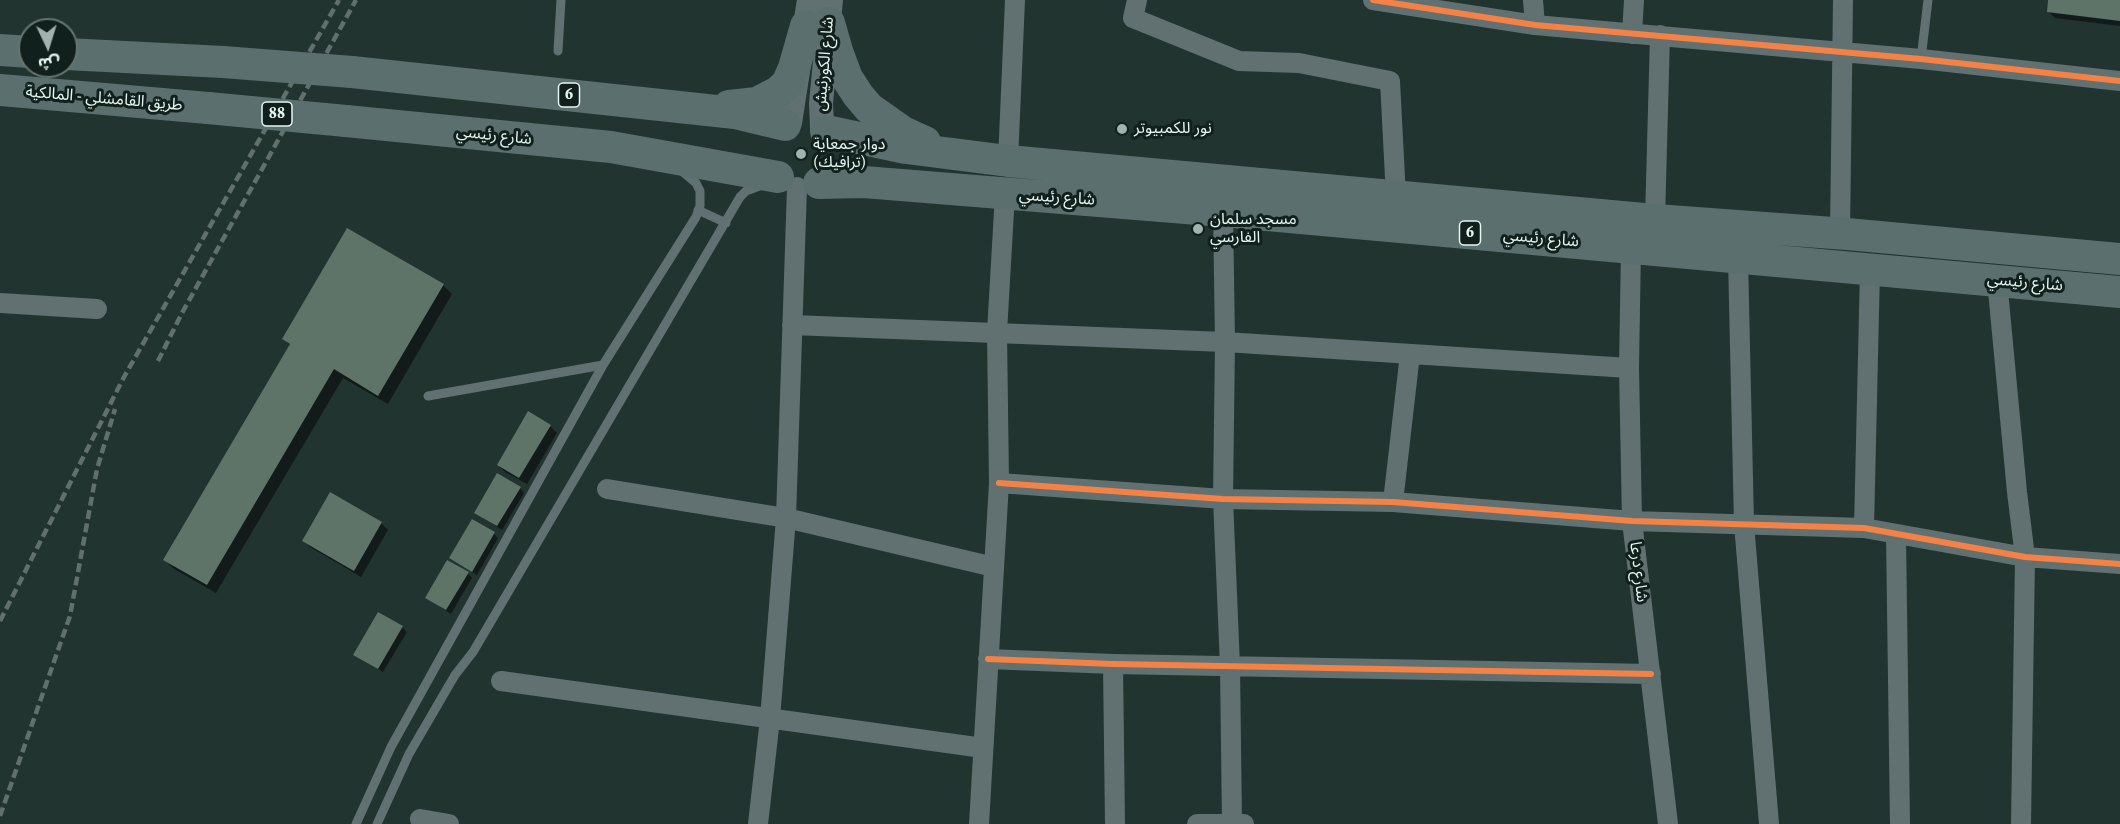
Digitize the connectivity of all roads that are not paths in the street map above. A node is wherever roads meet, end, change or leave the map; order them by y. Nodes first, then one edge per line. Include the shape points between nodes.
1 (561, 0) edge
2 (1015, 0) edge
3 (1137, 0) edge
4 (1373, 0) edge
5 (1533, 0) edge
6 (1634, 0) edge
7 (1843, 0) edge
8 (1928, 0) edge
9 (819, 12) edge
10 (1535, 25) junction
11 (1632, 34) junction
12 (1660, 35) junction
13 (0, 50) edge
14 (18, 51) edge
15 (558, 51) dead end
16 (1843, 52) junction
17 (78, 55) edge
18 (1921, 59) junction
19 (2120, 81) edge
20 (0, 90) edge
21 (678, 106) junction
22 (208, 108) joint
23 (346, 121) joint
24 (788, 124) junction
25 (824, 129) junction
26 (646, 153) junction
27 (969, 156) junction
28 (1008, 161) junction
29 (794, 182) junction
30 (1005, 194) junction
31 (1396, 197) junction
32 (698, 210) junction
33 (1223, 211) junction
34 (1655, 220) junction
35 (726, 223) junction
36 (1844, 234) junction
37 (1631, 247) junction
38 (1738, 258) junction
39 (2120, 259) edge
40 (1857, 269) junction
41 (1997, 280) junction
42 (2120, 292) edge
43 (0, 303) edge
44 (97, 309) dead end
45 (792, 325) junction
46 (997, 332) junction
47 (1225, 342) junction
48 (1410, 354) junction
49 (603, 365) junction
50 (1629, 368) junction
51 (428, 396) dead end
52 (999, 483) junction
53 (607, 489) dead end
54 (1222, 499) junction
55 (1393, 502) junction
56 (786, 518) junction
57 (1632, 521) junction
58 (1744, 524) junction
59 (1864, 528) junction
60 (1896, 535) junction
61 (2025, 556) junction
62 (2120, 564) edge
63 (994, 567) junction
64 (988, 660) junction
65 (1113, 664) junction
66 (1230, 666) junction
67 (1651, 674) junction
68 (501, 681) dead end
69 (770, 718) junction
70 (983, 748) junction
71 (420, 819) dead end
72 (356, 824) edge
73 (377, 824) edge
74 (449, 824) edge
75 (758, 824) edge
76 (979, 824) edge
77 (1115, 824) edge
78 (1197, 824) edge
79 (1232, 824) edge
80 (1244, 824) edge
81 (1668, 824) edge
82 (1769, 824) edge
83 (1900, 824) edge
84 (2021, 824) edge

1 - 15 lane
2 - 28 street
3 - 31 street via 1133,18 1239,61 1299,63 1390,81
4 - 10 street
5 - 10 street
6 - 11 street
7 - 16 street
8 - 18 lane
9 - 21 highway via 791,77 769,99 740,106
9 - 24 street, شارع الكورنيش
9 - 25 street, شارع الكورنيش via 820,114
9 - 27 highway via 848,78 869,108 903,132
10 - 11 street
11 - 12 street
12 - 16 street
12 - 34 street
13 - 14 highway
16 - 18 street
16 - 36 street
17 - 21 highway, 6, bridge via 352,72
18 - 19 street
20 - 22 highway, طريق القامشلي - المالكية
21 - 24 highway, 6
22 - 23 highway, شارع رئيسي / 88, bridge
23 - 26 highway, شارع رئيسي / 6
24 - 25 highway via 807,121
24 - 29 highway via 773,136 769,163
25 - 27 highway, شارع رئيسي / 6 via 906,148
25 - 29 highway via 835,145 835,162 830,172
26 - 29 highway, شارع رئيسي / 6
26 - 32 lane via 696,183 700,191
27 - 28 highway, شارع رئيسي / 6
28 - 31 highway, شارع رئيسي / 6
29 - 30 highway, شارع رئيسي / 6 via 864,182
29 - 35 lane via 765,184 746,191
29 - 45 street
30 - 33 highway, شارع رئيسي / 6
30 - 46 street
31 - 34 highway, شارع رئيسي / 6
32 - 35 lane
32 - 49 lane
33 - 37 highway, شارع رئيسي / 6
33 - 47 street
34 - 36 highway, شارع رئيسي / 6
35 - 73 lane via 479,642 449,685 409,754
36 - 39 highway, شارع رئيسي / 6
36 - 40 highway
37 - 38 highway, شارع رئيسي / 6
37 - 50 street, شارع درعا
38 - 40 highway, شارع رئيسي / 6
38 - 58 street
40 - 41 highway, شارع رئيسي / 6
40 - 59 street
41 - 42 highway, شارع رئيسي / 6
41 - 61 street
43 - 44 street
45 - 46 street
45 - 56 street
46 - 47 street
46 - 52 street
47 - 48 street
47 - 54 street
48 - 50 street
48 - 55 street
49 - 51 lane
49 - 72 lane via 391,747
50 - 57 street, شارع درعا
52 - 54 street
52 - 63 street
53 - 56 street
54 - 55 street
54 - 66 street
55 - 57 street
56 - 63 street
56 - 69 street
57 - 58 street
57 - 67 street, شارع درعا
58 - 59 street
58 - 82 street
59 - 60 street
60 - 61 street
60 - 83 street
61 - 62 street
61 - 84 street
63 - 64 street
64 - 65 street
64 - 70 street
65 - 66 street
65 - 77 street
66 - 67 street
66 - 79 street
67 - 81 street, شارع درعا
68 - 69 street
69 - 70 street
69 - 75 street
70 - 76 street
71 - 74 street
78 - 79 street
79 - 80 street

